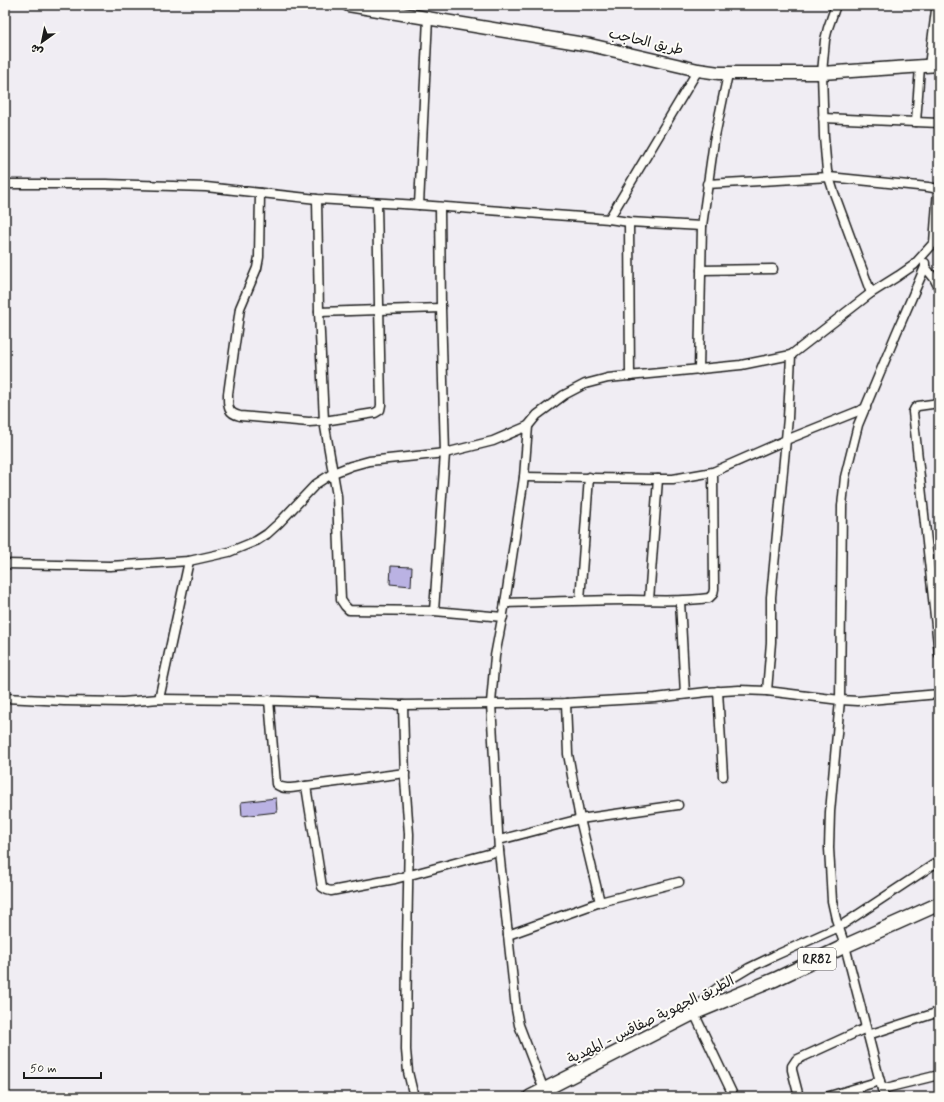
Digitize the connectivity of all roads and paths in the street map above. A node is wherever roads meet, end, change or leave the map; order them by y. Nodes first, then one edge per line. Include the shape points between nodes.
1 (348, 5) edge
2 (836, 5) edge
3 (936, 10) dead end
4 (428, 18) junction
5 (929, 66) edge
6 (698, 70) junction
7 (822, 73) junction
8 (728, 74) junction
9 (823, 118) junction
10 (916, 122) junction
11 (939, 123) edge
12 (829, 177) junction
13 (5, 184) edge
14 (707, 184) junction
15 (938, 189) edge
16 (260, 192) junction
17 (317, 199) junction
18 (377, 203) junction
19 (419, 205) junction
20 (440, 207) junction
21 (609, 219) junction
22 (629, 222) junction
23 (702, 226) junction
24 (936, 240) edge
25 (924, 254) junction
26 (925, 267) junction
27 (773, 269) dead end
28 (701, 270) junction
29 (939, 288) edge
30 (871, 293) junction
31 (441, 308) junction
32 (379, 310) junction
33 (319, 312) junction
34 (792, 355) junction
35 (699, 370) junction
36 (630, 376) junction
37 (939, 403) edge
38 (866, 408) junction
39 (324, 421) junction
40 (528, 426) junction
41 (786, 440) junction
42 (445, 452) junction
43 (713, 472) junction
44 (333, 473) junction
45 (524, 477) junction
46 (590, 477) junction
47 (658, 479) junction
48 (189, 561) junction
49 (5, 564) edge
50 (580, 600) junction
51 (649, 600) junction
52 (680, 600) junction
53 (505, 603) junction
54 (434, 611) junction
55 (503, 617) junction
56 (939, 654) edge
57 (718, 691) junction
58 (767, 691) junction
59 (685, 694) junction
60 (939, 694) edge
61 (5, 698) edge
62 (159, 699) junction
63 (269, 700) junction
64 (840, 700) junction
65 (491, 703) junction
66 (566, 703) junction
67 (403, 705) junction
68 (405, 773) junction
69 (723, 776) dead end
70 (306, 786) junction
71 (678, 805) dead end
72 (580, 819) junction
73 (499, 840) junction
74 (499, 851) junction
75 (939, 861) edge
76 (408, 875) junction
77 (679, 882) dead end
78 (600, 902) junction
79 (939, 904) edge
80 (839, 927) junction
81 (508, 935) junction
82 (846, 946) junction
83 (939, 1012) edge
84 (694, 1013) junction
85 (867, 1032) junction
86 (939, 1075) edge
87 (882, 1089) edge
88 (544, 1090) junction
89 (414, 1097) edge
90 (530, 1097) edge
91 (734, 1097) edge
92 (799, 1097) edge
93 (826, 1097) edge

1 - 4 street, طريق الحاجب
2 - 7 street via 825,40
3 - 5 street
4 - 6 street, طريق الحاجب via 590,45
4 - 19 street
5 - 7 street, طريق الحاجب
5 - 10 street
6 - 8 street, طريق الحاجب
6 - 21 street
7 - 8 street, طريق الحاجب
7 - 9 street
8 - 14 street
9 - 10 street
9 - 12 street
10 - 11 street
12 - 14 street
12 - 15 street
12 - 30 street
13 - 16 street via 114,184 206,187
14 - 23 street
15 - 24 street
16 - 17 street
16 - 39 street via 259,257 240,308 228,406 234,415 240,416
17 - 18 street
17 - 33 street
18 - 19 street
18 - 32 street
19 - 20 street
20 - 21 street
20 - 31 street
21 - 22 street
22 - 23 street
22 - 36 street
23 - 28 street
24 - 25 street
25 - 26 street
25 - 30 street via 906,271
26 - 29 street
26 - 38 street
27 - 28 street
28 - 35 street
30 - 34 street
31 - 32 street
31 - 42 street
32 - 33 street
32 - 39 street via 380,410
33 - 39 street
34 - 35 street
34 - 41 street
35 - 36 street
36 - 40 street via 585,384 546,407
37 - 56 street via 918,406 913,412
38 - 41 street
38 - 64 street via 858,425 845,477 842,506
39 - 44 street
40 - 42 street via 494,441
40 - 45 street
41 - 43 street
41 - 58 street via 771,597
42 - 44 street via 369,461
42 - 54 street
43 - 47 street
43 - 52 street via 713,594 709,598
44 - 48 street via 313,487 279,523 256,541 229,552
44 - 54 street via 337,496 342,600 345,606 349,610
45 - 46 street
45 - 53 street
46 - 47 street
46 - 50 street
47 - 51 street
48 - 49 street via 110,566
48 - 62 street
50 - 51 street
50 - 53 street
51 - 52 street
52 - 59 street
53 - 55 street
54 - 55 street
55 - 65 street
57 - 58 street
57 - 59 street
57 - 69 street
58 - 64 street
59 - 66 street
60 - 64 street
61 - 62 street via 123,702
62 - 63 street
63 - 67 street
63 - 70 street via 276,784 283,789
64 - 80 street via 828,848 832,901
65 - 66 street
65 - 67 street
65 - 73 street
66 - 72 street via 568,754
67 - 68 street
68 - 70 street
68 - 76 street via 409,834
70 - 76 street via 322,887 331,890
71 - 72 street
72 - 73 street
72 - 78 street
73 - 74 street
74 - 76 street
74 - 81 street
75 - 80 street
76 - 89 street via 406,1050
77 - 78 street
78 - 81 street
79 - 82 main road, الطريق الجهوية صفاقس - المهدية / RR82
80 - 82 street
80 - 84 street via 749,968 707,996
81 - 88 street via 519,1026
82 - 84 main road, الطريق الجهوية صفاقس - المهدية / RR82
82 - 85 street
83 - 85 street
84 - 88 main road, الطريق الجهوية صفاقس - المهدية / RR82
84 - 91 street
85 - 87 street
85 - 92 street via 796,1060 792,1070
86 - 87 street
87 - 93 street
88 - 90 main road, الطريق الجهوية صفاقس - المهدية / RR82

